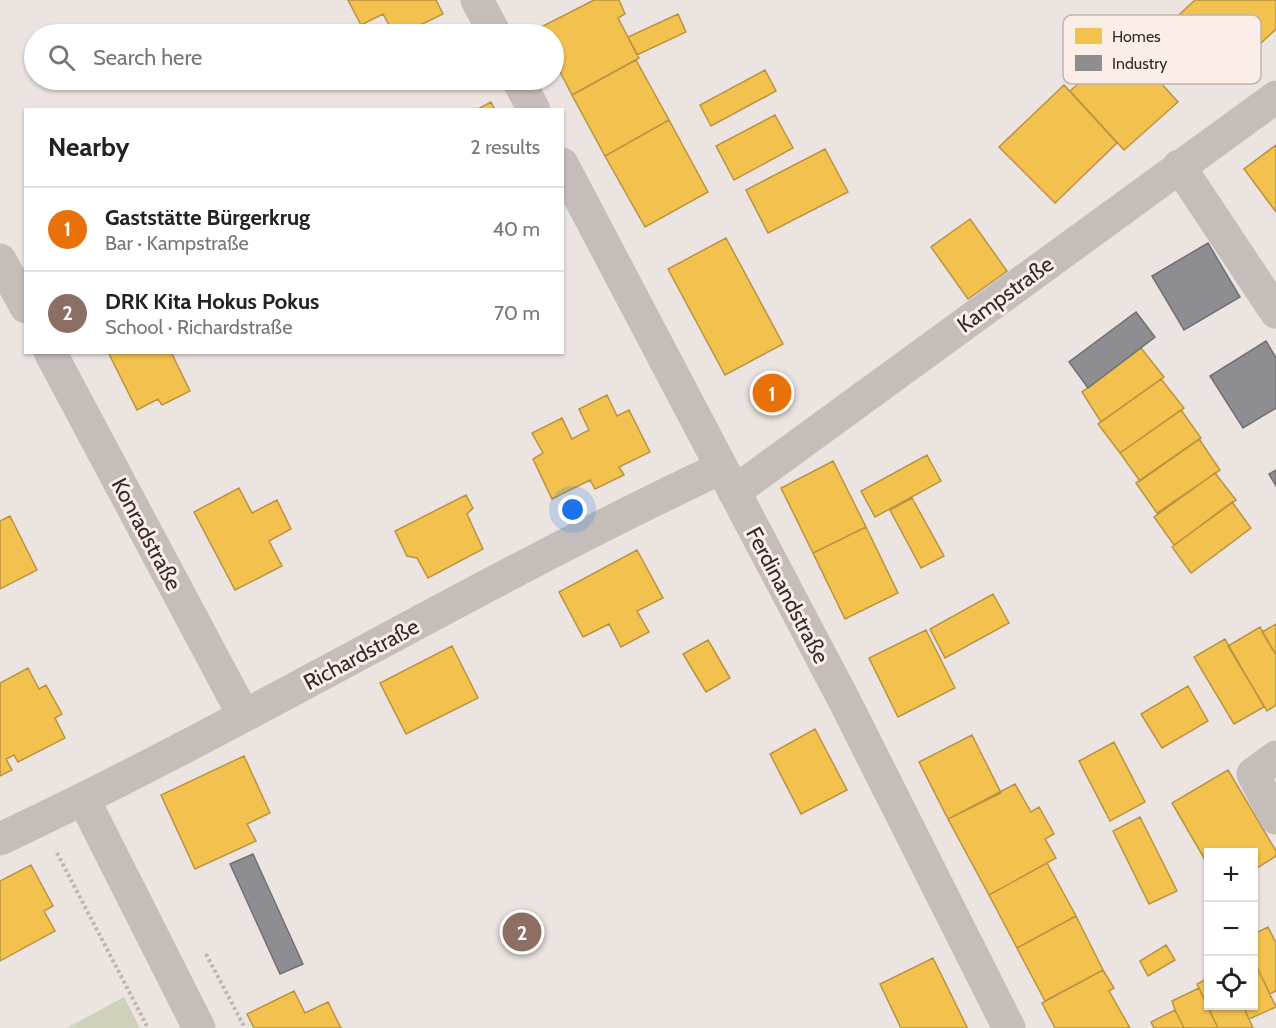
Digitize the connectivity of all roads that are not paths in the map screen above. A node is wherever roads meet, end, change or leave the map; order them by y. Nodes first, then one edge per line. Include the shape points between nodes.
1 (477, 0) edge
2 (490, 24) edge
3 (523, 90) edge
4 (1276, 97) edge
5 (533, 108) edge
6 (1179, 166) junction
7 (564, 168) edge
8 (0, 260) edge
9 (24, 304) edge
10 (1276, 312) edge
11 (51, 354) edge
12 (727, 480) junction
13 (244, 716) junction
14 (1276, 757) edge
15 (84, 800) junction
16 (1276, 818) edge
17 (0, 839) edge
18 (199, 1028) edge
19 (1009, 1028) edge

1 - 2 street
3 - 5 street
4 - 6 street, Kampstraße
6 - 10 street
6 - 12 street, Kampstraße
7 - 12 street, Ferdinandstraße
8 - 9 street
11 - 13 street, Konradstraße
12 - 13 street, Richardstraße via 609,520
12 - 19 street, Ferdinandstraße
13 - 15 street, Richardstraße
14 - 16 street via 1253,774
15 - 17 street, Richardstraße
15 - 18 street

